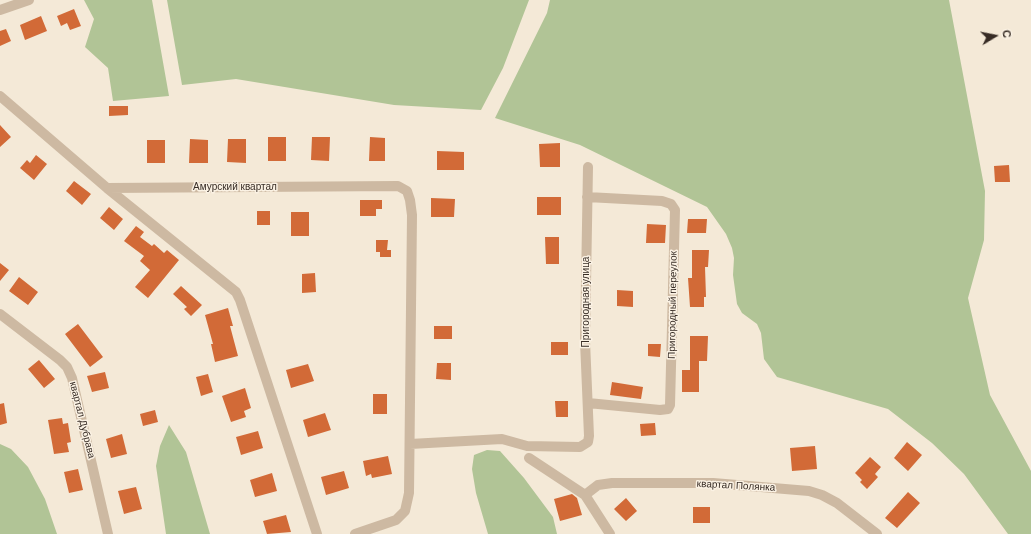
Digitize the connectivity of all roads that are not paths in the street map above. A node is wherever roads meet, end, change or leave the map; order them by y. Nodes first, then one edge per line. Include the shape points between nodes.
1 (29, 0) edge
2 (0, 10) edge
3 (0, 96) edge
4 (588, 167) dead end
5 (107, 188) junction
6 (587, 197) junction
7 (0, 314) edge
8 (588, 403) junction
9 (410, 444) junction
10 (529, 458) dead end
11 (585, 495) junction
12 (108, 534) edge
13 (317, 534) edge
14 (355, 534) edge
15 (610, 534) edge
16 (877, 534) edge

1 - 2 street
3 - 5 street
4 - 6 street, Пригородная улица
5 - 9 street, Амурский квартал via 398,186 407,191 412,215
5 - 13 street via 236,292
6 - 8 street, Пригородная улица via 585,341
6 - 8 street, Пригородный переулок via 662,201 671,204 675,210 670,405 668,409 660,410
7 - 12 street, квартал Дубрава via 67,367 76,394
8 - 9 street, Пригородная улица via 590,436 588,442 580,447 527,446 502,439
9 - 14 street, Амурский квартал via 409,494 405,511 396,520
10 - 11 street
11 - 15 street
11 - 16 street, квартал Полянка via 598,485 612,483 712,484 809,491 837,503

